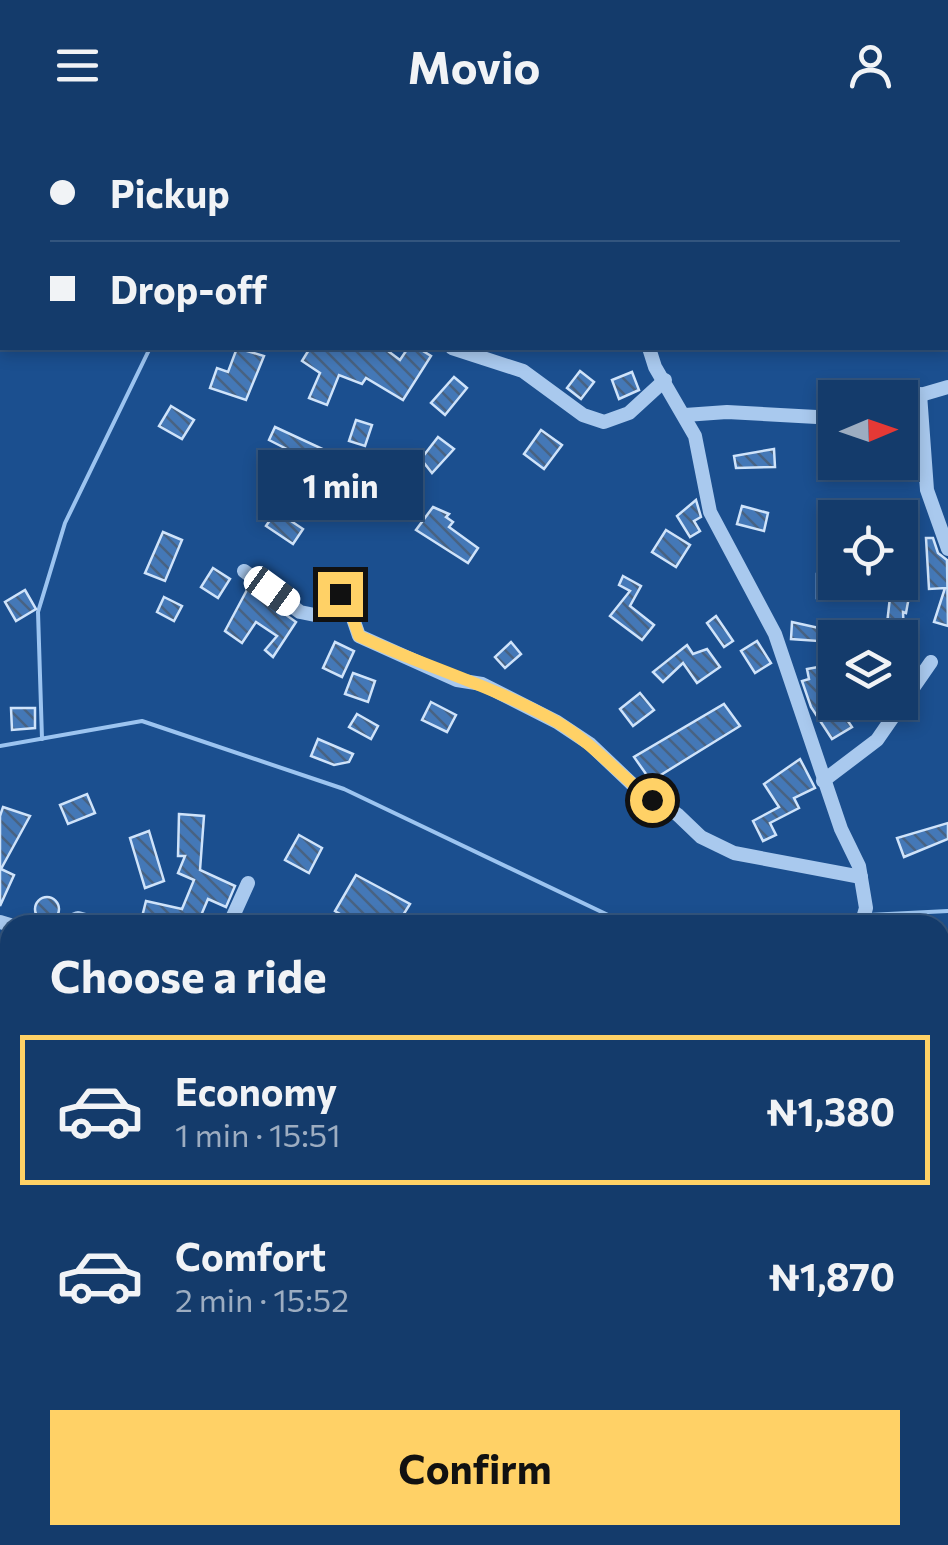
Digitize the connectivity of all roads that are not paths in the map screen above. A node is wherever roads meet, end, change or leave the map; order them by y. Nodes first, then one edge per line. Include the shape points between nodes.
1 (458, 350) edge
2 (650, 350) edge
3 (666, 380) junction
4 (948, 388) edge
5 (920, 394) joint
6 (686, 415) junction
7 (818, 417) edge
8 (948, 549) edge
9 (244, 571) dead end
10 (931, 662) dead end
11 (824, 780) junction
12 (861, 877) junction
13 (248, 883) dead end
14 (234, 915) edge
15 (863, 915) edge

1 - 3 street via 522,371 582,416 604,422 628,413
2 - 3 street
3 - 6 street
4 - 5 street
5 - 8 street via 924,470
6 - 7 street
6 - 11 street via 710,512 765,610
9 - 12 street via 300,612 315,615 340,594 359,636 557,722 701,837 734,854
10 - 11 street via 877,740
11 - 12 street
12 - 15 street
13 - 14 street

